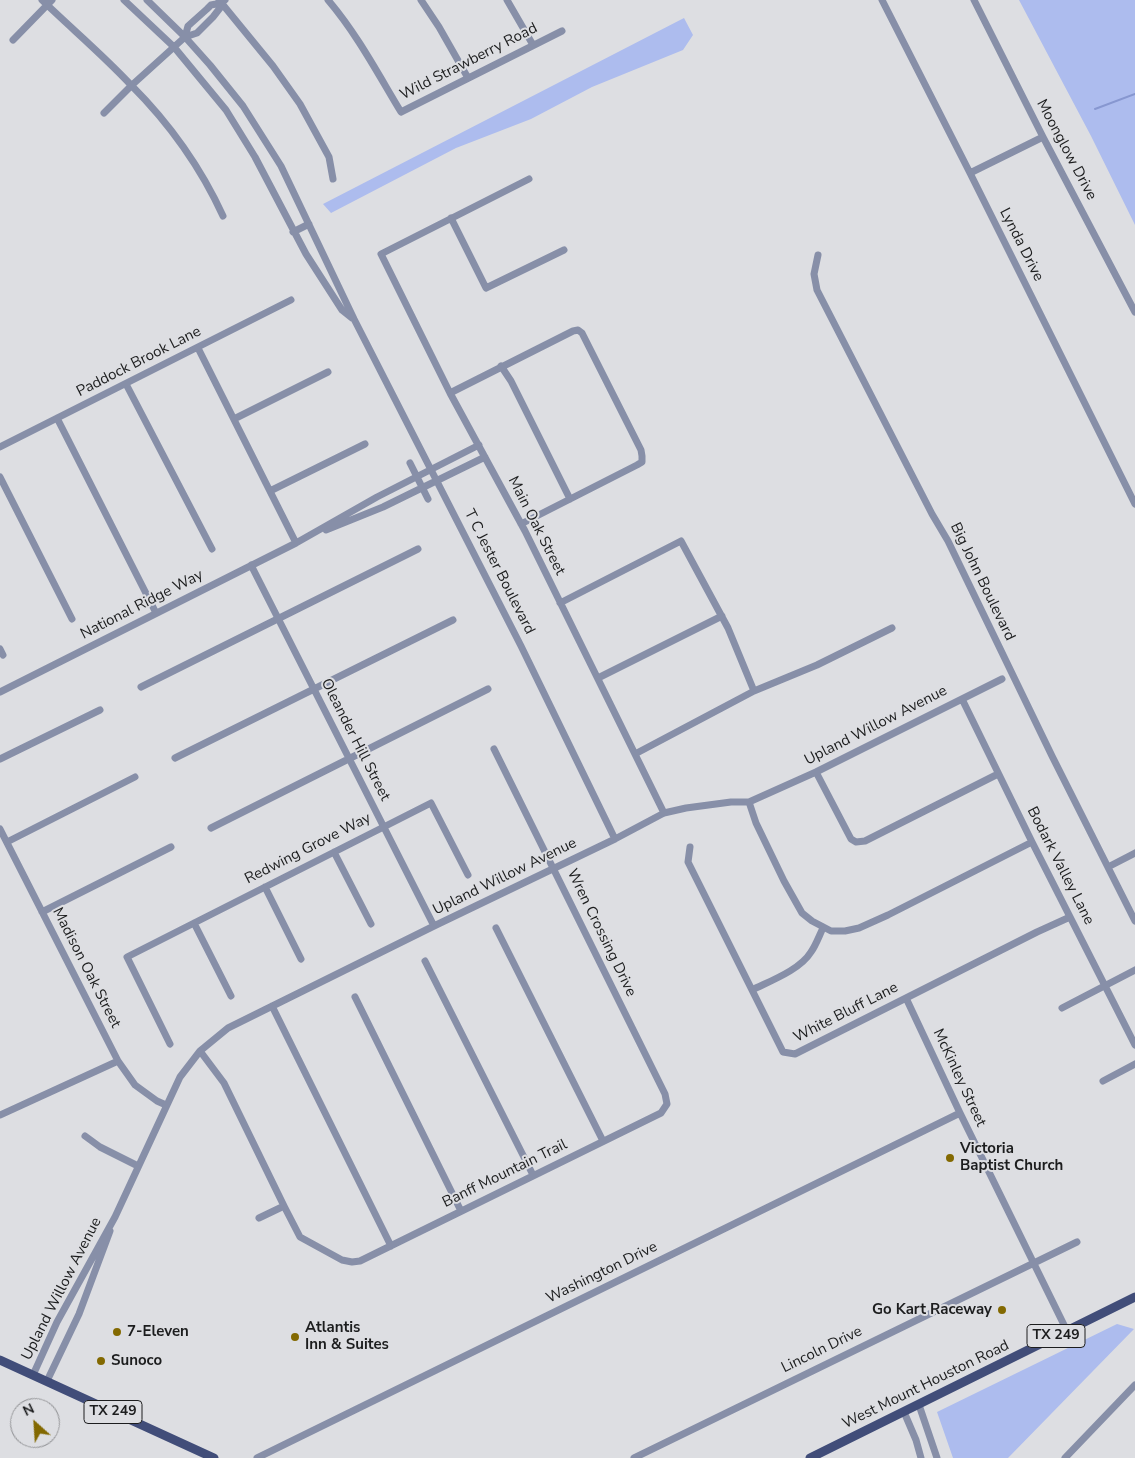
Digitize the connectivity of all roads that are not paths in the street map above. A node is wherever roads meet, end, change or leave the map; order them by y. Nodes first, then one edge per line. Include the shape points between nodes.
1 (124, 0) edge
2 (147, 0) edge
3 (328, 0) edge
4 (421, 0) edge
5 (507, 0) edge
6 (882, 0) edge
7 (974, 0) edge
8 (222, 1) edge
9 (47, 2) edge
10 (562, 31) dead end
11 (185, 37) junction
12 (13, 40) dead end
13 (533, 45) junction
14 (174, 47) junction
15 (468, 78) junction
16 (132, 85) junction
17 (104, 112) dead end
18 (1043, 137) junction
19 (970, 173) junction
20 (333, 179) dead end
21 (529, 179) dead end
22 (223, 216) dead end
23 (451, 218) junction
24 (309, 224) junction
25 (293, 232) junction
26 (564, 250) dead end
27 (818, 255) dead end
28 (291, 300) dead end
29 (1135, 312) edge
30 (354, 320) junction
31 (198, 348) junction
32 (502, 366) junction
33 (328, 372) dead end
34 (126, 384) junction
35 (450, 393) junction
36 (57, 418) junction
37 (234, 419) junction
38 (365, 444) dead end
39 (479, 445) junction
40 (0, 447) edge
41 (485, 457) junction
42 (410, 463) dead end
43 (431, 470) junction
44 (0, 477) edge
45 (417, 477) junction
46 (436, 480) junction
47 (422, 487) junction
48 (270, 491) junction
49 (428, 499) dead end
50 (570, 499) junction
51 (1135, 504) edge
52 (521, 524) junction
53 (296, 543) junction
54 (212, 549) dead end
55 (418, 549) dead end
56 (252, 565) junction
57 (560, 603) junction
58 (156, 613) junction
59 (722, 616) junction
60 (278, 618) junction
61 (72, 619) dead end
62 (453, 620) dead end
63 (892, 628) dead end
64 (598, 678) junction
65 (1002, 679) dead end
66 (140, 687) dead end
67 (314, 689) junction
68 (488, 689) dead end
69 (754, 691) junction
70 (0, 692) edge
71 (962, 699) junction
72 (100, 710) dead end
73 (494, 749) dead end
74 (636, 754) junction
75 (175, 758) dead end
76 (348, 758) junction
77 (0, 759) edge
78 (816, 772) junction
79 (998, 774) junction
80 (135, 777) dead end
81 (750, 802) junction
82 (664, 813) junction
83 (383, 827) junction
84 (211, 828) dead end
85 (0, 829) edge
86 (615, 839) junction
87 (7, 842) junction
88 (1032, 842) junction
89 (171, 847) dead end
90 (690, 847) dead end
91 (334, 852) junction
92 (1135, 852) edge
93 (1108, 867) junction
94 (554, 869) junction
95 (468, 874) dead end
96 (265, 887) junction
97 (42, 912) junction
98 (1070, 917) junction
99 (1135, 921) edge
100 (194, 922) junction
101 (371, 924) dead end
102 (434, 926) junction
103 (496, 928) dead end
104 (823, 928) junction
105 (301, 959) dead end
106 (425, 961) dead end
107 (1135, 970) edge
108 (1105, 985) junction
109 (752, 990) junction
110 (231, 996) dead end
111 (355, 997) dead end
112 (906, 998) junction
113 (272, 1006) junction
114 (1062, 1008) dead end
115 (170, 1044) dead end
116 (1135, 1045) edge
117 (200, 1051) junction
118 (118, 1061) junction
119 (1135, 1064) edge
120 (1103, 1081) dead end
121 (667, 1104) joint
122 (166, 1105) junction
123 (960, 1113) junction
124 (0, 1115) edge
125 (86, 1136) dead end
126 (603, 1141) junction
127 (138, 1166) junction
128 (533, 1176) junction
129 (284, 1206) junction
130 (461, 1211) junction
131 (115, 1217) junction
132 (259, 1218) dead end
133 (1077, 1242) dead end
134 (391, 1246) junction
135 (1034, 1263) junction
136 (74, 1289) junction
137 (86, 1294) junction
138 (1135, 1296) edge
139 (1067, 1331) junction
140 (0, 1360) edge
141 (33, 1374) junction
142 (47, 1381) junction
143 (1135, 1385) edge
144 (919, 1404) junction
145 (904, 1412) junction
146 (214, 1458) edge
147 (258, 1458) edge
148 (634, 1458) edge
149 (810, 1458) edge
150 (921, 1458) edge
151 (937, 1458) edge
152 (1065, 1458) edge

1 - 14 street, T C Jester Boulevard
2 - 11 street, T C Jester Boulevard
3 - 15 street, Wild Strawberry Road via 362,47 401,112
4 - 15 street
5 - 13 street
6 - 19 street, Lynda Drive
7 - 18 street, Moonglow Drive
8 - 11 street via 218,12 202,28
8 - 11 street via 200,14 188,26
8 - 20 street via 300,104 329,157
9 - 12 street
9 - 16 street
10 - 13 street, Wild Strawberry Road
11 - 14 street
11 - 24 street, T C Jester Boulevard via 243,106 281,166
13 - 15 street, Wild Strawberry Road
14 - 16 street
14 - 25 street, T C Jester Boulevard via 226,110 255,157
16 - 17 street
16 - 22 street via 181,144
18 - 19 street
18 - 29 street, Moonglow Drive
19 - 51 street, Lynda Drive
21 - 23 street
23 - 26 street via 486,288
23 - 35 street, Main Oak Street via 381,254
24 - 25 street
24 - 30 street, T C Jester Boulevard
25 - 30 street, T C Jester Boulevard via 342,310
27 - 93 street, Big John Boulevard via 814,274 817,290 948,541
28 - 31 street, Paddock Brook Lane
30 - 43 street, T C Jester Boulevard
31 - 34 street, Paddock Brook Lane
31 - 37 street
32 - 35 street
32 - 50 street
32 - 50 street via 573,331 582,333 641,450 642,462
33 - 37 street
34 - 36 street, Paddock Brook Lane
34 - 54 street
35 - 39 street, Main Oak Street
36 - 40 street, Paddock Brook Lane
36 - 58 street
37 - 48 street
38 - 48 street
39 - 41 street, Main Oak Street
39 - 43 street, National Ridge Way
41 - 46 street, National Ridge Way
41 - 52 street, Main Oak Street
42 - 45 street
43 - 45 street, National Ridge Way
43 - 46 street, T C Jester Boulevard
44 - 61 street
45 - 47 street
45 - 53 street, National Ridge Way
46 - 47 street, National Ridge Way
46 - 86 street, T C Jester Boulevard
47 - 49 street
47 - 53 street, National Ridge Way
48 - 53 street
50 - 52 street
52 - 57 street, Main Oak Street
53 - 56 street, National Ridge Way
55 - 60 street
56 - 58 street, National Ridge Way
56 - 60 street, Oleander Hill Street
57 - 59 street via 681,541
57 - 64 street, Main Oak Street
58 - 70 street, National Ridge Way
59 - 64 street
59 - 69 street
60 - 66 street
60 - 67 street, Oleander Hill Street
62 - 67 street
63 - 69 street
64 - 74 street, Main Oak Street
65 - 71 street, Upland Willow Avenue
67 - 75 street
67 - 76 street, Oleander Hill Street
68 - 76 street
69 - 74 street
71 - 78 street, Upland Willow Avenue
71 - 79 street, Bodark Valley Lane
72 - 77 street
73 - 94 street, Wren Crossing Drive
74 - 82 street, Main Oak Street
76 - 83 street, Oleander Hill Street
76 - 84 street
78 - 79 street via 851,839 856,842 865,841
78 - 81 street, Upland Willow Avenue
79 - 88 street, Bodark Valley Lane
80 - 87 street
81 - 82 street, Upland Willow Avenue
81 - 104 street via 756,823 802,913
82 - 86 street, Upland Willow Avenue
83 - 91 street, Redwing Grove Way
83 - 95 street, Redwing Grove Way via 430,803
83 - 102 street, Oleander Hill Street
85 - 87 street, Madison Oak Street
86 - 94 street, Upland Willow Avenue
87 - 97 street, Madison Oak Street
88 - 98 street, Bodark Valley Lane
88 - 104 street via 859,928 845,931
89 - 97 street
90 - 109 street, White Bluff Lane via 688,862
91 - 96 street, Redwing Grove Way
91 - 101 street
92 - 93 street
93 - 99 street, Big John Boulevard
94 - 102 street, Upland Willow Avenue
94 - 121 street, Wren Crossing Drive via 665,1094
96 - 100 street, Redwing Grove Way
96 - 105 street
97 - 118 street, Madison Oak Street
98 - 108 street, Bodark Valley Lane
98 - 112 street, White Bluff Lane
100 - 110 street
100 - 115 street, Redwing Grove Way via 127,956
102 - 113 street, Upland Willow Avenue
103 - 126 street
104 - 109 street via 811,954 804,961
106 - 128 street
107 - 108 street
108 - 114 street
108 - 116 street, Bodark Valley Lane
109 - 112 street, White Bluff Lane via 783,1052 795,1054
111 - 130 street
112 - 123 street, McKinley Street
113 - 117 street, Upland Willow Avenue via 228,1028
113 - 134 street
117 - 122 street, Upland Willow Avenue via 180,1077
117 - 129 street via 224,1083
118 - 122 street, Madison Oak Street via 135,1085
118 - 124 street
119 - 120 street
121 - 126 street, Banff Mountain Trail via 661,1113
122 - 127 street, Upland Willow Avenue
123 - 135 street, McKinley Street
123 - 147 street, Washington Drive
125 - 127 street via 100,1147
126 - 128 street, Banff Mountain Trail
127 - 131 street, Upland Willow Avenue
128 - 130 street, Banff Mountain Trail
129 - 132 street
129 - 134 street, Banff Mountain Trail via 300,1237 342,1260 360,1261
130 - 134 street, Banff Mountain Trail
131 - 136 street, Upland Willow Avenue
131 - 137 street, Upland Willow Avenue
133 - 135 street, Lincoln Drive
135 - 139 street, McKinley Street
135 - 148 street, Lincoln Drive
136 - 137 street
136 - 141 street, Upland Willow Avenue
137 - 142 street, Upland Willow Avenue
138 - 139 main road, West Mount Houston Road / TX 249
139 - 144 main road, West Mount Houston Road / TX 249
140 - 141 main road, TX 249
141 - 142 main road, TX 249
142 - 146 main road, TX 249
143 - 152 street
144 - 145 main road, West Mount Houston Road / TX 249
144 - 151 street
145 - 149 main road, West Mount Houston Road / TX 249
145 - 150 street

